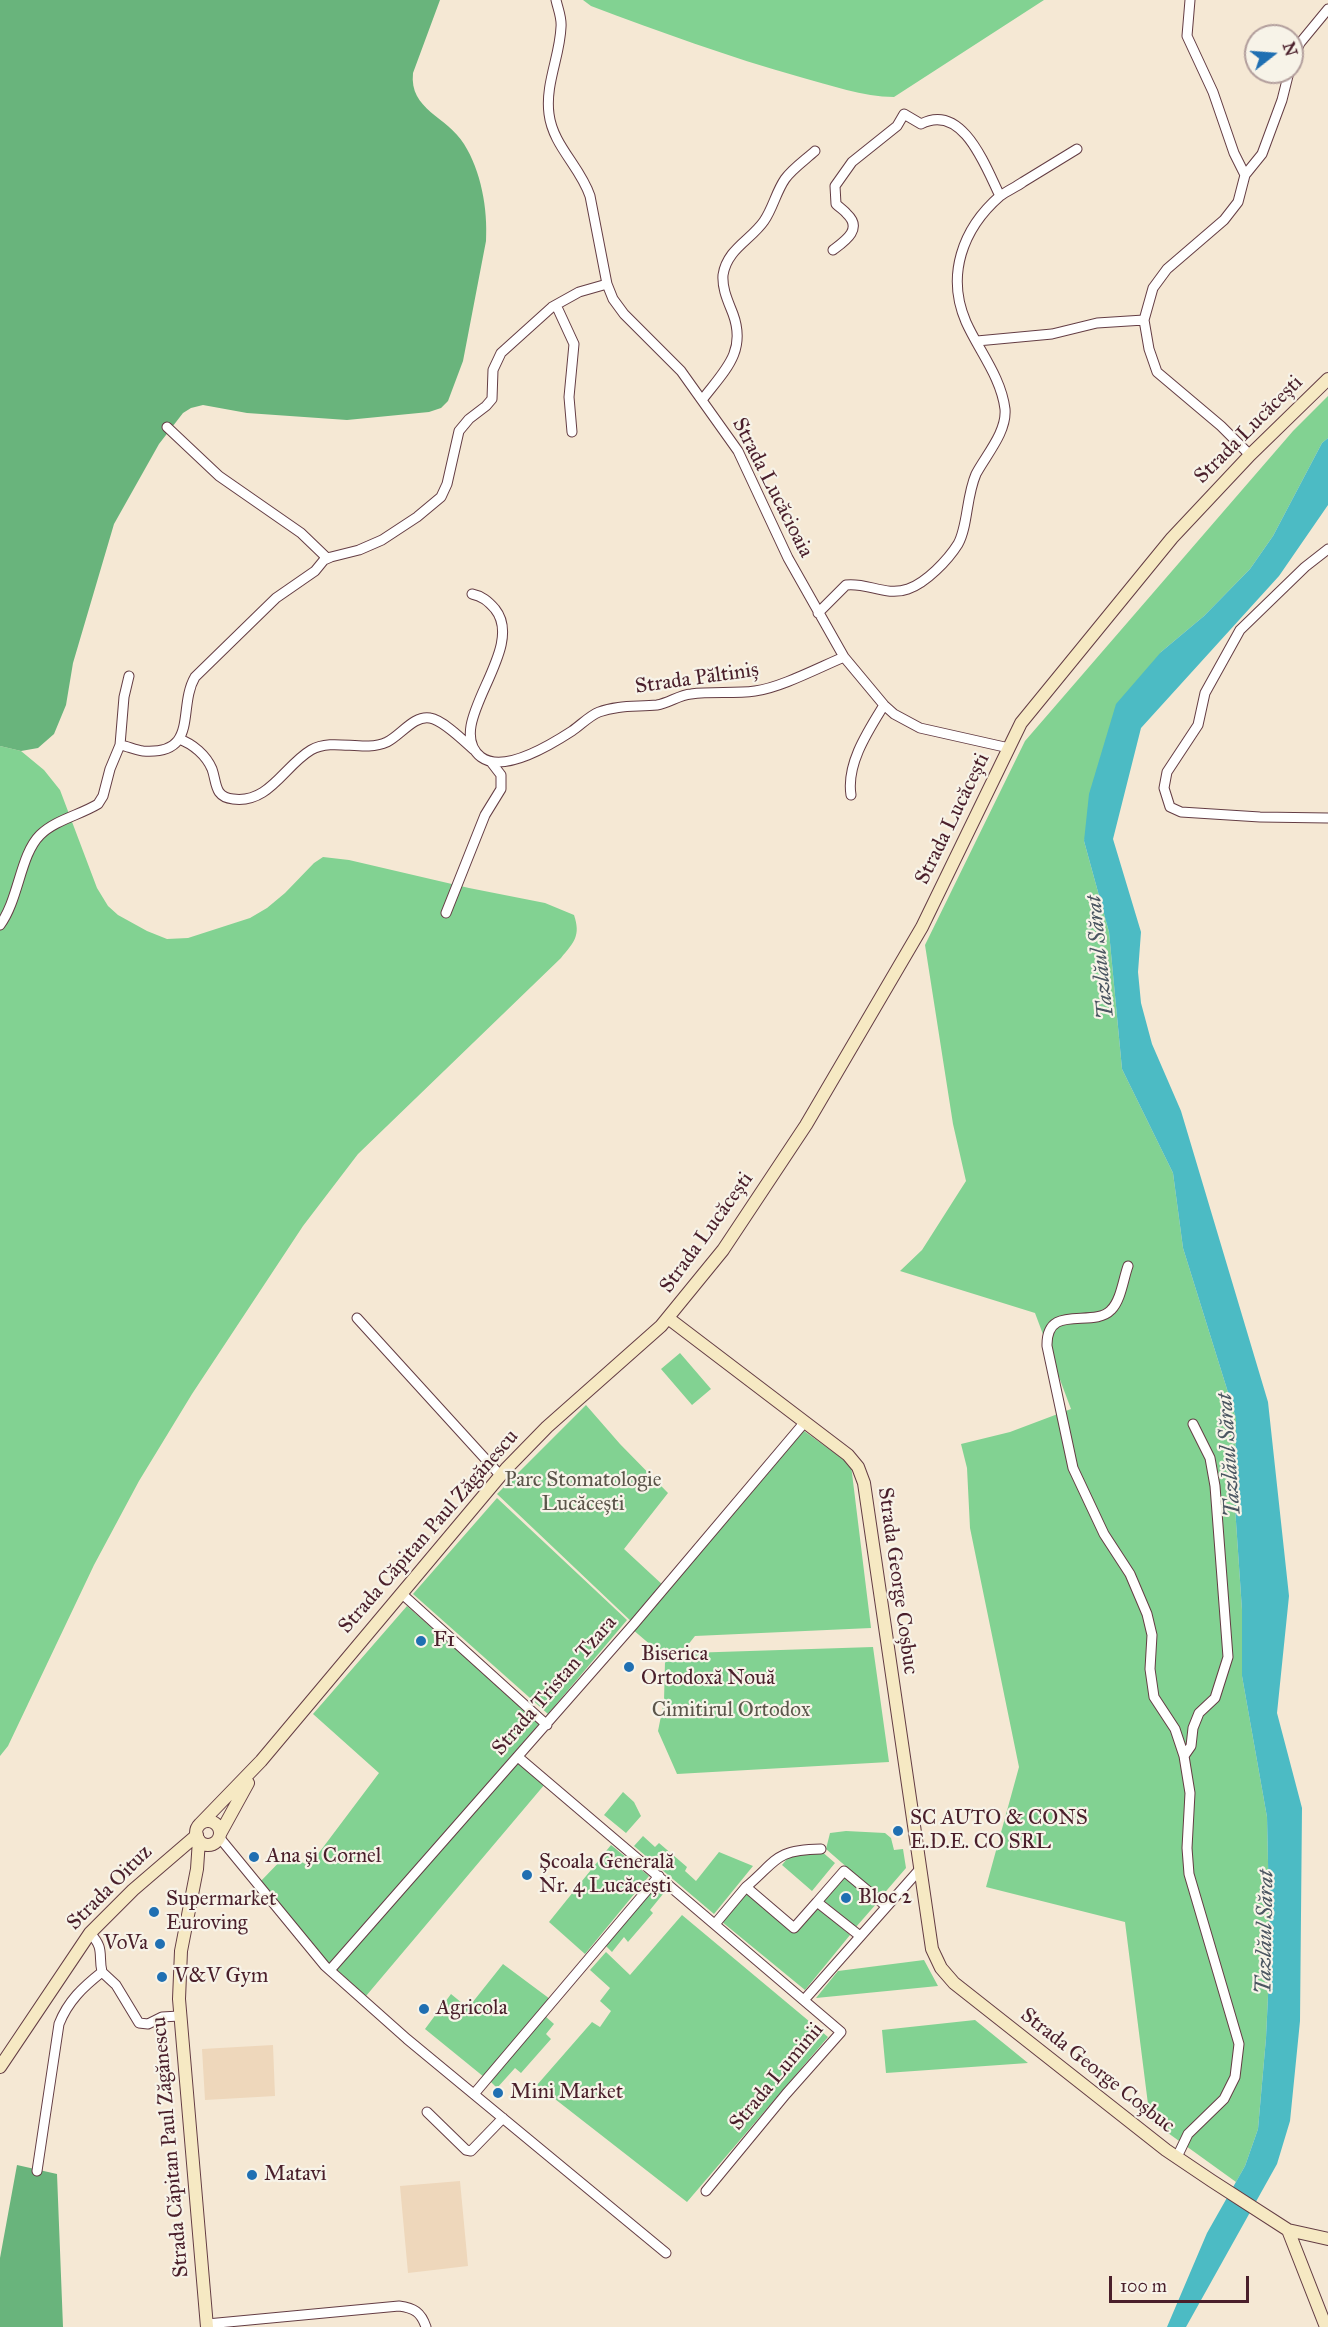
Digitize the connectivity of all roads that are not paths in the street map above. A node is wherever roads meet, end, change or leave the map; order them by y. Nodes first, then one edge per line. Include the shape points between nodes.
1 (556, 0) edge
2 (1190, 0) edge
3 (1328, 9) edge
4 (1304, 38) edge
5 (1286, 84) edge
6 (1077, 149) dead end
7 (815, 151) dead end
8 (1245, 175) junction
9 (1000, 196) junction
10 (833, 250) dead end
11 (606, 284) junction
12 (556, 305) junction
13 (1144, 320) junction
14 (977, 341) junction
15 (1328, 379) edge
16 (702, 400) junction
17 (167, 427) dead end
18 (572, 432) dead end
19 (1250, 455) junction
20 (1328, 549) edge
21 (327, 558) junction
22 (472, 594) dead end
23 (818, 613) junction
24 (844, 657) junction
25 (129, 676) dead end
26 (884, 705) junction
27 (179, 739) junction
28 (120, 745) junction
29 (1009, 748) junction
30 (476, 751) junction
31 (491, 762) junction
32 (851, 795) dead end
33 (1328, 818) edge
34 (446, 913) dead end
35 (0, 926) edge
36 (1128, 1266) dead end
37 (357, 1318) dead end
38 (668, 1318) junction
39 (804, 1423) junction
40 (1193, 1424) dead end
41 (500, 1475) junction
42 (401, 1593) junction
43 (547, 1725) junction
44 (518, 1756) junction
45 (1185, 1756) junction
46 (261, 1761) junction
47 (199, 1833) junction
48 (219, 1837) junction
49 (821, 1849) dead end
50 (920, 1869) junction
51 (659, 1876) junction
52 (746, 1887) junction
53 (192, 1893) junction
54 (818, 1902) junction
55 (886, 1906) junction
56 (715, 1924) junction
57 (90, 1933) junction
58 (860, 1936) junction
59 (330, 1970) junction
60 (102, 1972) junction
61 (804, 2000) junction
62 (179, 2016) junction
63 (0, 2067) edge
64 (474, 2094) junction
65 (427, 2112) dead end
66 (503, 2118) junction
67 (1177, 2157) junction
68 (37, 2170) dead end
69 (706, 2191) dead end
70 (1288, 2230) junction
71 (1328, 2239) edge
72 (666, 2253) dead end
73 (207, 2325) edge
74 (426, 2327) edge
75 (1326, 2327) edge

1 - 11 street, Strada Lucăcioaia via 562,24 551,81 550,117 560,145 588,189
2 - 8 street via 1187,36
3 - 4 street
5 - 8 street via 1262,154
6 - 9 street
7 - 16 street via 785,178 765,220 735,249 725,265 723,283 736,324 737,346 731,361
8 - 13 street via 1241,195 1230,214 1159,279
9 - 10 street via 960,126 937,120 921,124 904,114 897,126 852,162 835,186 836,204 849,215 853,228 851,236
9 - 14 street via 977,222 956,270 957,294 966,323
11 - 12 street via 579,292
11 - 16 street, Strada Lucăcioaia via 624,314 681,371
12 - 18 street via 574,344 569,389
12 - 21 street via 497,359 492,399 459,431 441,497 382,540
13 - 14 street
13 - 19 street via 1157,372
14 - 23 street via 998,384 1005,411 1000,433 971,487 956,547 908,590 891,592 846,585
15 - 19 main road, Strada Lucăcești
16 - 23 street, Strada Lucăcioaia via 738,451
17 - 21 street via 219,476 301,533
19 - 29 main road, Strada Lucăcești via 1172,538 1021,723
20 - 33 street via 1240,630 1205,693 1198,725 1167,772 1164,788 1170,807 1181,812
21 - 27 street via 276,598 200,670 191,684 184,731
22 - 30 street via 490,603 503,628 502,642 472,727 471,741
23 - 24 street, Strada Lucăcioaia
24 - 26 street, Strada Lucăcioaia
24 - 31 street, Strada Păltiniș via 756,691 688,694 660,704 597,713 536,751 505,762
25 - 28 street
26 - 29 street, Strada Lucăcioaia via 920,728
26 - 32 street via 864,738 852,771
27 - 28 street via 171,746 146,751
27 - 30 street via 203,755 212,768 220,794 236,800 266,791 311,750 327,745 383,743 427,717
28 - 35 street via 98,804 47,829 34,843
29 - 38 main road, Strada Lucăcești via 922,927 806,1125 723,1250
30 - 31 street
31 - 34 street via 501,775 501,789 485,815
36 - 45 street via 1110,1312 1091,1318 1065,1319 1046,1334 1047,1346 1073,1468 1104,1534 1131,1574 1147,1614 1152,1635 1150,1669 1154,1697 1175,1729
37 - 41 street
38 - 39 main road, Strada George Coșbuc
38 - 41 main road, Strada Căpitan Paul Zăgănescu via 540,1433
39 - 43 street, Strada Tristan Tzara
39 - 50 main road, Strada George Coșbuc via 848,1455 864,1483
40 - 45 street via 1210,1458 1215,1486 1228,1657 1215,1698 1199,1713
41 - 42 main road, Strada Căpitan Paul Zăgănescu
42 - 43 street
42 - 46 main road, Strada Căpitan Paul Zăgănescu
43 - 44 street, Strada Tristan Tzara
44 - 51 street, Strada Luminii
44 - 59 street, Strada Tristan Tzara
45 - 67 street via 1190,1793 1189,1874 1239,2044 1235,2077 1224,2099 1188,2134
46 - 47 main road, Strada Căpitan Paul Zăgănescu
46 - 48 main road, Strada Căpitan Paul Zăgănescu
47 - 48 main road via 208,1844
47 - 48 main road via 207,1821 214,1822 219,1827
47 - 53 main road, Strada Căpitan Paul Zăgănescu
47 - 57 main road, Strada Oituz
48 - 53 main road, Strada Căpitan Paul Zăgănescu
48 - 59 street
49 - 52 street via 778,1856
50 - 55 street
50 - 67 main road, Strada George Coșbuc via 932,1949 947,1976
51 - 56 street, Strada Luminii
51 - 64 street
52 - 54 street via 794,1928
52 - 56 street
53 - 62 main road, Strada Căpitan Paul Zăgănescu via 181,1951
54 - 55 street via 844,1871
54 - 58 street
55 - 58 street
56 - 61 street, Strada Luminii
57 - 60 street via 102,1950
57 - 63 main road, Strada Oituz
58 - 61 street
59 - 64 street
60 - 62 street via 116,1985 139,2023
60 - 68 street via 65,2008 59,2024
61 - 69 street, Strada Luminii via 842,2032
62 - 73 main road, Strada Căpitan Paul Zăgănescu
64 - 66 street
65 - 66 street via 471,2151
66 - 72 street
67 - 70 main road, Strada George Coșbuc
70 - 71 main road, Strada George Coșbuc
70 - 75 main road
73 - 74 street via 399,2306 414,2308

